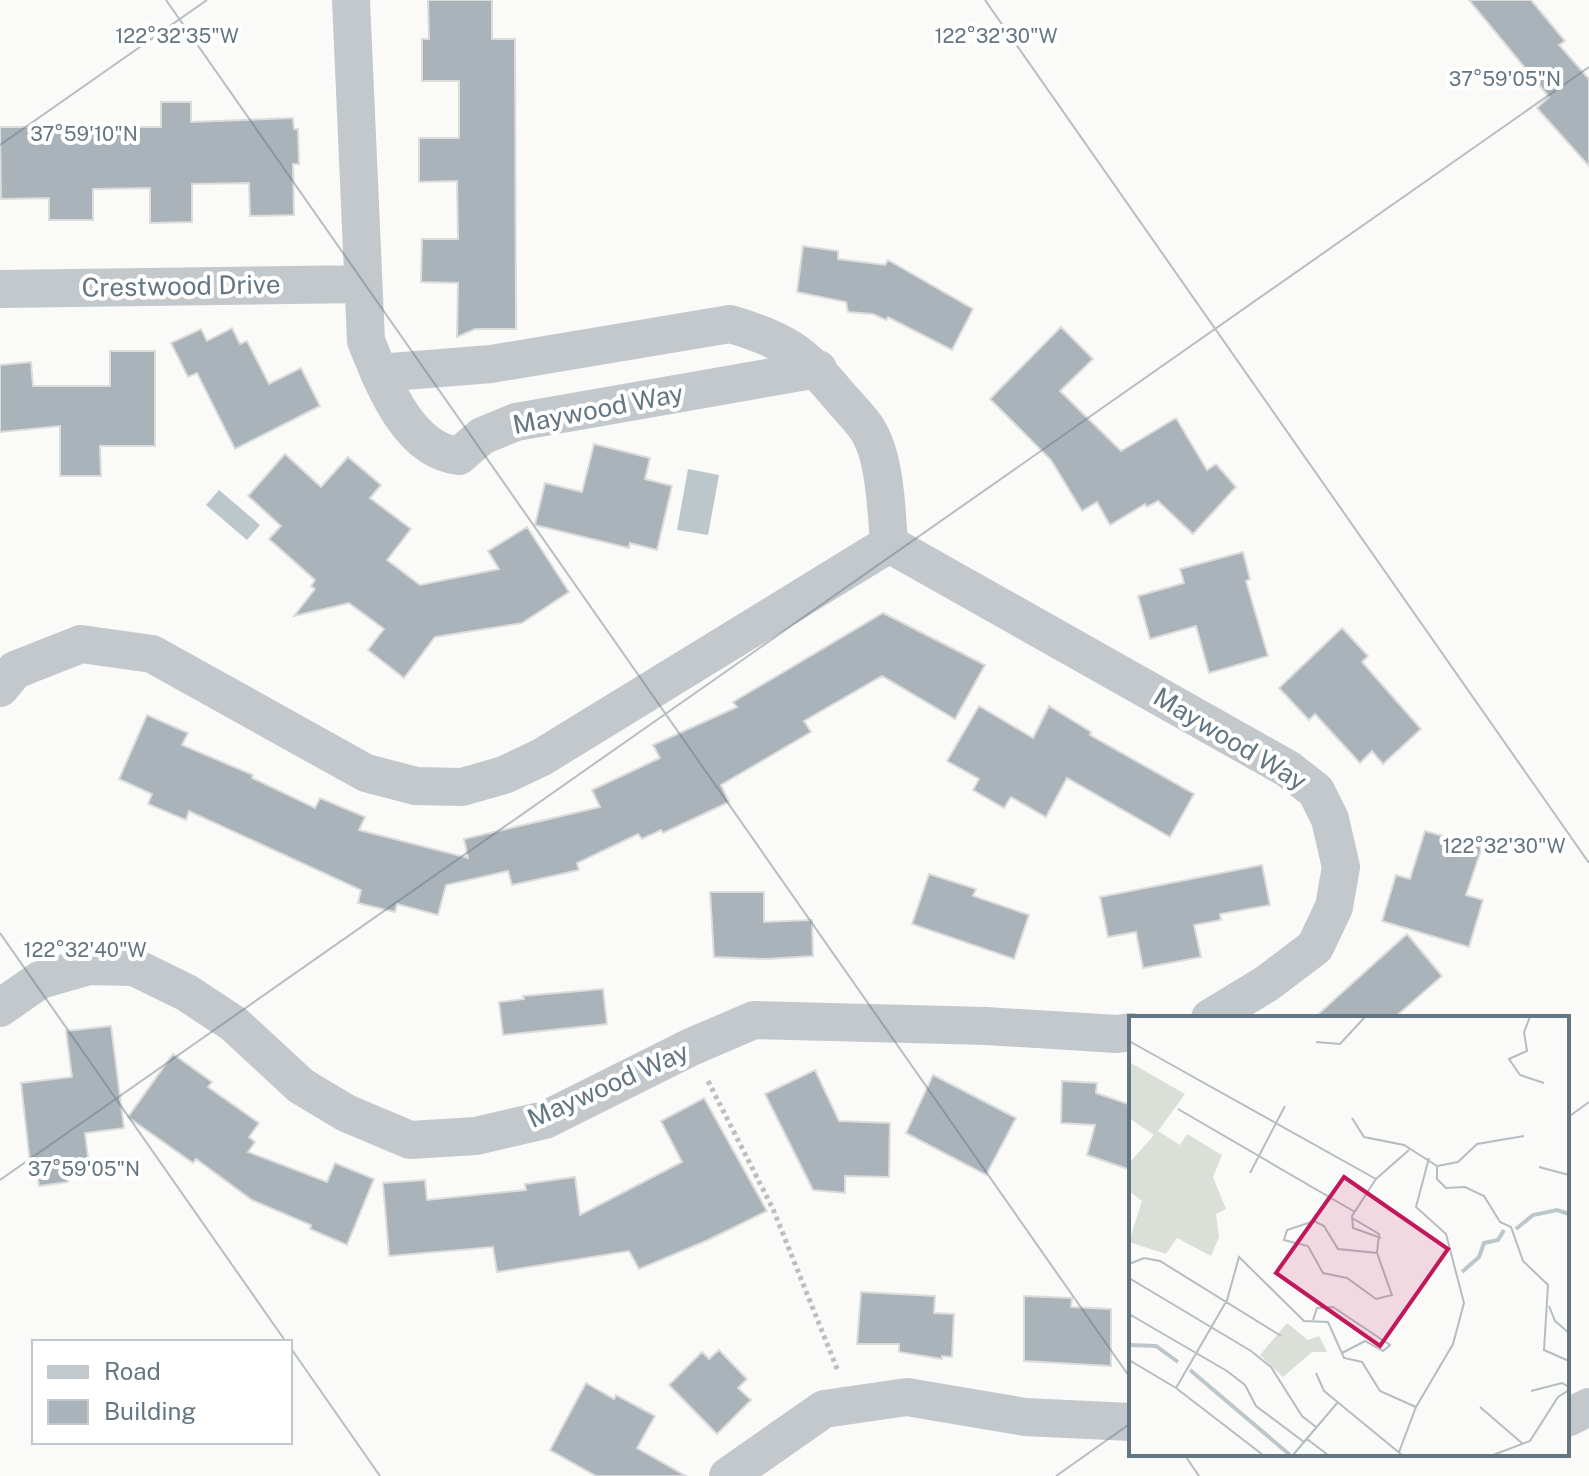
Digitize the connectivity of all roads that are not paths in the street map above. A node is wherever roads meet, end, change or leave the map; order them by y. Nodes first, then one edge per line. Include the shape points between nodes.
1 (351, 0) edge
2 (362, 284) junction
3 (0, 289) edge
4 (818, 369) junction
5 (379, 373) junction
6 (889, 544) junction
7 (0, 688) edge
8 (0, 1008) edge
9 (1213, 1016) edge
10 (1129, 1032) edge
11 (1589, 1407) edge
12 (1569, 1417) edge
13 (1129, 1422) edge
14 (728, 1476) edge

1 - 2 street, Maywood Way
2 - 3 street, Crestwood Drive
2 - 5 street, Maywood Way via 366,341
4 - 5 street via 765,334 730,324 491,364
4 - 5 street, Maywood Way via 516,422 482,436 459,456 442,455 425,441 404,419
4 - 6 street via 864,421 879,458
6 - 7 street via 542,757 462,787 416,786 366,773 152,654 81,644 15,670
6 - 9 street, Maywood Way via 1288,769 1316,791 1330,819 1341,867 1334,907 1315,947
8 - 10 street, Maywood Way via 40,980 89,966 134,967 234,1024 301,1086 346,1113 410,1140 476,1136 545,1120 754,1020
11 - 12 street
13 - 14 street via 1025,1417 907,1397 824,1409

